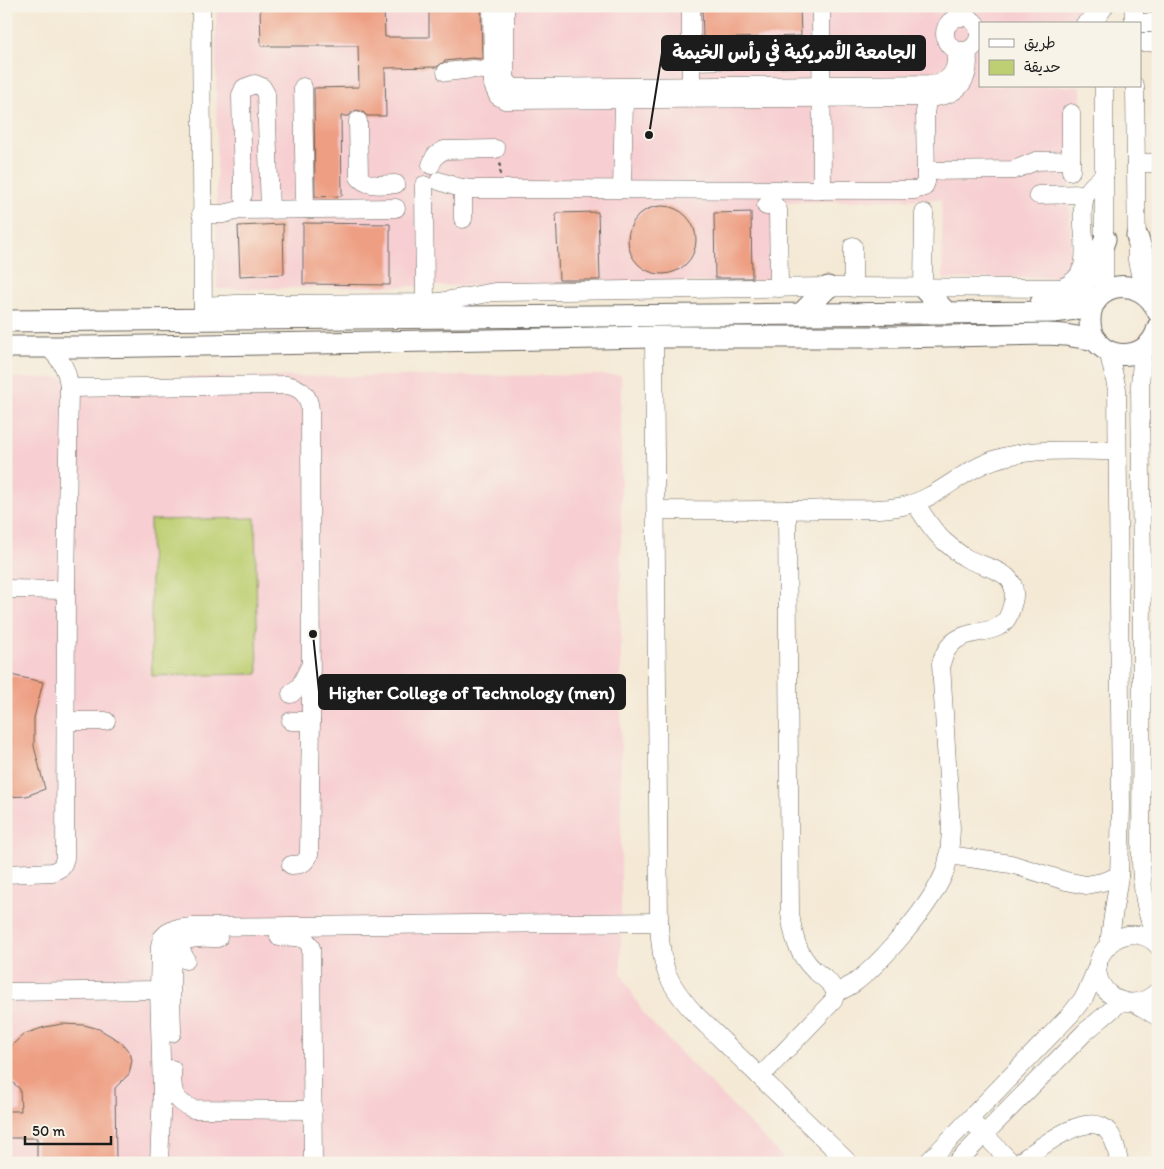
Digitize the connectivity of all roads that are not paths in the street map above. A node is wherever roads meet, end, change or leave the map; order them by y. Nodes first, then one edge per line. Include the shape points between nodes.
1 (201, 6) edge
2 (492, 6) edge
3 (505, 6) edge
4 (691, 6) edge
5 (821, 6) edge
6 (1134, 6) edge
7 (1104, 12) edge
8 (1088, 22) edge
9 (1134, 22) edge
10 (1158, 23) edge
11 (1142, 24) edge
12 (973, 39) edge
13 (1142, 42) edge
14 (1158, 42) edge
15 (821, 58) junction
16 (691, 60) junction
17 (446, 72) dead end
18 (501, 85) junction
19 (303, 86) dead end
20 (691, 87) junction
21 (1104, 88) edge
22 (1135, 88) edge
23 (821, 92) junction
24 (928, 98) junction
25 (624, 100) junction
26 (1071, 113) dead end
27 (358, 121) dead end
28 (496, 149) road end
29 (1136, 163) junction
30 (1158, 163) edge
31 (926, 170) junction
32 (1105, 174) junction
33 (432, 183) junction
34 (374, 184) junction
35 (396, 184) dead end
36 (463, 188) junction
37 (622, 189) junction
38 (822, 190) junction
39 (1086, 194) junction
40 (1038, 195) dead end
41 (241, 203) junction
42 (766, 206) dead end
43 (375, 208) junction
44 (396, 208) dead end
45 (304, 209) junction
46 (201, 210) junction
47 (270, 210) junction
48 (924, 213) dead end
49 (463, 219) dead end
50 (1137, 236) joint
51 (1105, 239) junction
52 (853, 246) dead end
53 (828, 287) junction
54 (779, 288) junction
55 (853, 288) junction
56 (923, 288) junction
57 (1100, 297) junction
58 (1155, 299) edge
59 (424, 303) junction
60 (203, 312) junction
61 (1011, 312) junction
62 (947, 313) junction
63 (801, 314) junction
64 (6, 321) edge
65 (654, 337) junction
66 (1153, 339) edge
67 (1102, 345) junction
68 (6, 347) edge
69 (48, 347) junction
70 (86, 347) junction
71 (69, 382) junction
72 (1117, 451) junction
73 (915, 503) junction
74 (657, 510) junction
75 (786, 510) junction
76 (1150, 575) edge
77 (6, 589) edge
78 (66, 590) junction
79 (310, 665) junction
80 (291, 694) dead end
81 (66, 721) junction
82 (106, 721) dead end
83 (291, 721) dead end
84 (311, 721) junction
85 (949, 854) junction
86 (291, 865) dead end
87 (6, 874) edge
88 (1120, 876) junction
89 (660, 922) junction
90 (1110, 942) junction
91 (1158, 942) edge
92 (178, 944) junction
93 (1158, 946) edge
94 (186, 960) dead end
95 (1098, 965) junction
96 (159, 990) junction
97 (1158, 991) edge
98 (6, 992) edge
99 (836, 993) junction
100 (1128, 1002) junction
101 (1158, 1017) edge
102 (760, 1077) junction
103 (308, 1110) junction
104 (970, 1119) junction
105 (984, 1134) junction
106 (159, 1163) edge
107 (304, 1163) edge
108 (313, 1163) edge
109 (849, 1163) edge
110 (927, 1163) edge
111 (956, 1163) edge
112 (1012, 1163) edge
113 (1018, 1163) edge
114 (1119, 1163) edge

1 - 46 street
2 - 18 street
3 - 18 street
4 - 16 street
5 - 15 street
6 - 9 street
7 - 8 street
10 - 11 street
12 - 23 street via 955,70 938,84
12 - 24 street via 965,80 949,94
13 - 14 street
15 - 16 street
15 - 23 street
16 - 20 street
17 - 18 street via 473,69
18 - 20 street via 516,88
18 - 25 street via 517,100
19 - 45 street
20 - 23 street
21 - 32 street
22 - 29 street
23 - 24 street
23 - 25 street
23 - 38 street
24 - 31 street via 925,112
25 - 37 street
26 - 31 street via 1071,166 1036,161 1014,170
27 - 34 street via 359,177
28 - 33 street via 444,150 419,174 421,182
29 - 30 street
29 - 50 street
31 - 38 street via 926,185 922,189
32 - 39 street
32 - 51 street
33 - 36 street
33 - 59 street
34 - 35 street
34 - 43 street
36 - 37 street
36 - 49 street
37 - 38 street
39 - 40 street
39 - 56 street via 1083,208 1084,263 1078,276 1068,285 1054,289
41 - 46 street
41 - 47 street
41 - 47 street via 241,95 244,88 255,84 266,94
42 - 54 street via 775,206 778,210
43 - 44 street
43 - 45 street
45 - 47 street
46 - 60 street
48 - 56 street
50 - 58 main road
51 - 57 street
51 - 61 main road via 1092,272 1072,293
52 - 55 street
53 - 54 street
53 - 55 street
53 - 63 main road
54 - 59 street via 494,292
55 - 56 street
56 - 62 main road
57 - 58 main road via 1114,287 1126,286 1137,288
57 - 61 main road via 1065,311
57 - 67 main road via 1091,310 1090,320 1091,331
59 - 60 street via 236,304
60 - 63 main road
60 - 64 main road
61 - 62 main road
62 - 63 main road
65 - 67 main road via 1047,334 1065,335
65 - 70 main road
65 - 74 street
66 - 67 main road via 1126,355 1116,354
66 - 76 street via 1140,385
67 - 72 street via 1117,389
68 - 69 main road
69 - 70 main road
69 - 71 street via 60,359
70 - 71 street via 76,360
71 - 78 street
71 - 79 street via 287,385 295,386 306,396 310,410
72 - 73 street via 1039,452 996,459 963,474
72 - 88 street
73 - 75 street via 890,508
73 - 85 street via 944,542 966,558 1005,575 1014,591 1006,620 999,626 953,642 941,664
74 - 75 street
74 - 89 street
75 - 99 street via 790,913 800,953 833,985
76 - 91 street via 1142,875 1147,911
77 - 78 street
78 - 81 street
79 - 80 street via 300,686
79 - 84 street
81 - 82 street
81 - 87 street via 65,858 62,867 53,872
83 - 84 street
84 - 86 street via 309,854 300,865
85 - 88 street via 1011,864 1086,885
85 - 99 street via 937,887 902,934 853,984
88 - 90 street
89 - 96 street via 183,927 162,938
89 - 102 street via 665,972 676,992
90 - 93 street via 1132,934 1144,936
90 - 95 street
92 - 94 street
92 - 103 street via 172,961 172,1075 179,1101 202,1110
92 - 103 street via 196,938 296,937 307,941 312,954
95 - 100 street via 1098,974 1106,991
95 - 104 street via 1087,991 1071,1014
96 - 98 street
96 - 106 street via 162,1092
97 - 100 street via 1144,1000
99 - 102 street via 833,1001
100 - 101 street
100 - 105 street via 1084,1032
102 - 109 street
103 - 107 street
103 - 108 street
104 - 105 street
104 - 110 street
105 - 111 street
105 - 112 street
113 - 114 street via 1056,1137 1091,1124 1101,1126 1113,1138

